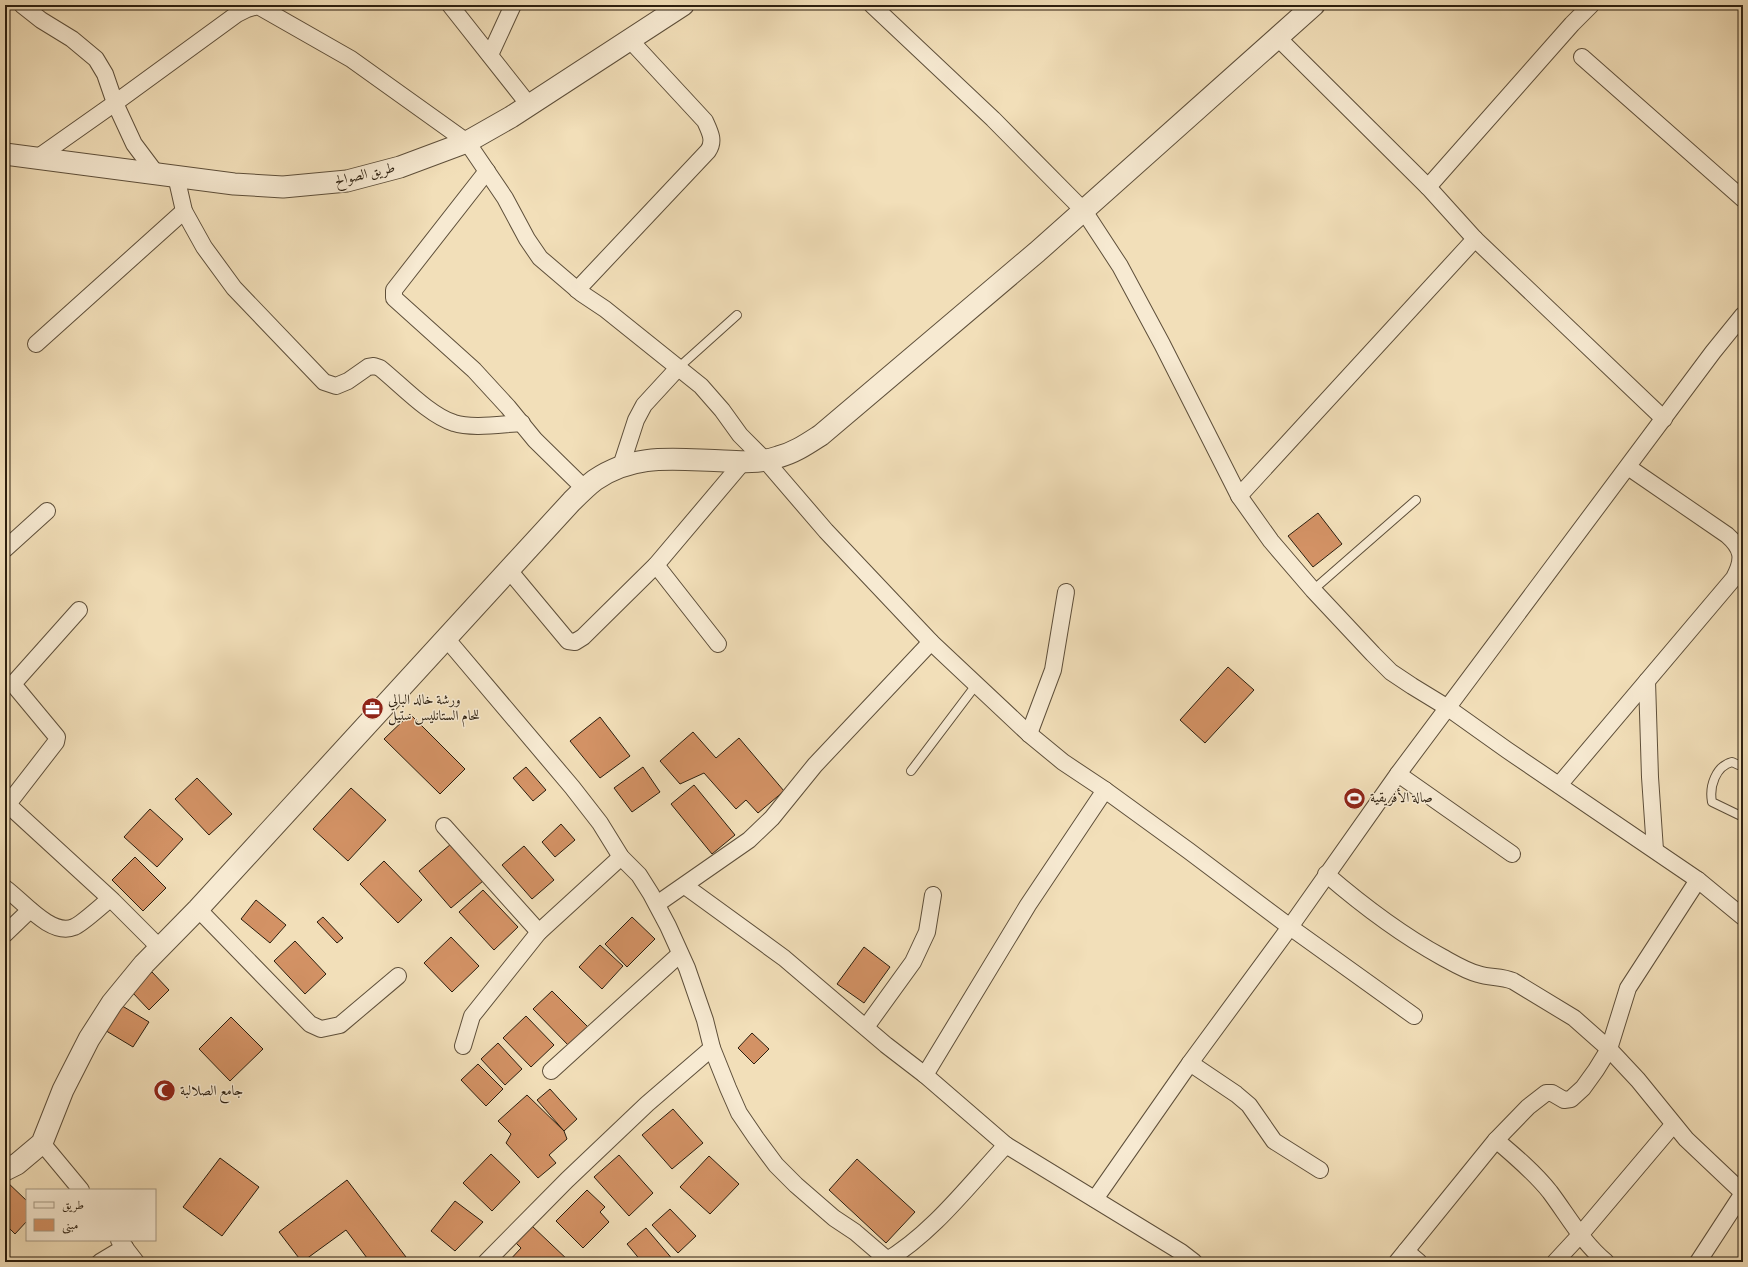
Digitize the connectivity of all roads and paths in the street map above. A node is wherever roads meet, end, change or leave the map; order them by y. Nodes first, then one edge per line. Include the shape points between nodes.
1 (22, 5) edge
2 (450, 5) edge
3 (513, 5) edge
4 (683, 5) edge
5 (872, 5) edge
6 (1314, 5) edge
7 (1591, 5) edge
8 (1278, 38) junction
9 (630, 40) junction
10 (490, 55) junction
11 (1582, 57) dead end
12 (115, 103) junction
13 (529, 105) junction
14 (467, 142) junction
15 (5, 154) edge
16 (37, 158) junction
17 (487, 171) junction
18 (155, 172) junction
19 (176, 176) junction
20 (1428, 187) junction
21 (1743, 199) edge
22 (184, 211) junction
23 (1084, 211) junction
24 (1475, 239) junction
25 (577, 290) junction
26 (1743, 314) edge
27 (738, 315) dead end
28 (36, 344) dead end
29 (678, 368) junction
30 (1664, 419) junction
31 (522, 423) junction
32 (765, 460) junction
33 (743, 462) junction
34 (621, 466) junction
35 (1628, 467) junction
36 (585, 489) junction
37 (1240, 496) junction
38 (1416, 500) dead end
39 (47, 511) dead end
40 (5, 550) edge
41 (656, 565) junction
42 (508, 569) junction
43 (1313, 590) junction
44 (1066, 592) dead end
45 (79, 610) dead end
46 (445, 637) junction
47 (931, 642) junction
48 (718, 644) dead end
49 (1647, 681) junction
50 (976, 685) junction
51 (1448, 708) junction
52 (1029, 734) junction
53 (1743, 767) edge
54 (911, 771) dead end
55 (1398, 774) junction
56 (1559, 785) junction
57 (1105, 790) junction
58 (7, 803) edge
59 (1743, 818) edge
60 (444, 826) dead end
61 (1655, 850) junction
62 (1512, 854) dead end
63 (622, 857) junction
64 (1326, 874) junction
65 (1698, 880) junction
66 (685, 886) junction
67 (5, 888) edge
68 (933, 895) dead end
69 (110, 899) junction
70 (658, 904) junction
71 (198, 909) junction
72 (30, 910) junction
73 (1743, 917) edge
74 (1290, 927) junction
75 (539, 932) junction
76 (5, 934) edge
77 (160, 948) junction
78 (680, 954) junction
79 (398, 976) dead end
80 (1414, 1016) dead end
81 (866, 1027) junction
82 (463, 1046) dead end
83 (712, 1048) junction
84 (1609, 1049) junction
85 (1190, 1063) junction
86 (552, 1072) dead end
87 (925, 1075) junction
88 (1673, 1125) junction
89 (1496, 1140) junction
90 (42, 1143) junction
91 (1006, 1145) junction
92 (5, 1170) edge
93 (1320, 1170) dead end
94 (80, 1189) edge
95 (1743, 1193) edge
96 (1095, 1199) junction
97 (1580, 1235) junction
98 (122, 1244) edge
99 (1402, 1257) edge
100 (887, 1261) edge
101 (100, 1262) edge
102 (136, 1262) edge
103 (486, 1262) edge
104 (1194, 1262) edge
105 (1419, 1262) edge
106 (1555, 1262) edge
107 (1606, 1262) edge
108 (1698, 1262) edge

1 - 12 street via 72,39 96,59 105,74
2 - 10 street
3 - 10 street
4 - 9 street, طريق الصوالح
5 - 23 street via 993,119
6 - 8 street
7 - 20 street
8 - 20 street
8 - 23 street
9 - 13 street, طريق الصوالح
9 - 25 street via 706,121 711,132 712,145
10 - 13 street
11 - 21 street
12 - 14 street via 237,14 258,6 352,59
12 - 16 street
12 - 18 street via 134,144
13 - 14 street, طريق الصوالح
14 - 17 street
14 - 19 street, طريق الصوالح via 400,167 347,181 319,185 283,187
15 - 16 street, طريق الصوالح
16 - 18 street, طريق الصوالح
17 - 25 street via 540,258
17 - 31 street via 394,290 393,295 398,303 474,370
18 - 19 street, طريق الصوالح
19 - 22 street
20 - 24 street
22 - 28 street
22 - 31 street via 204,247 234,288 324,382 336,386 374,366 380,368 433,413 454,423
23 - 32 street via 821,435 790,453
23 - 37 street via 1120,266
24 - 30 street
24 - 37 street
25 - 29 street
26 - 30 street
27 - 29 lane
29 - 32 street via 701,386 740,435
29 - 34 street via 644,405 636,420
30 - 35 street
31 - 36 street via 535,440
32 - 33 street
32 - 47 street via 826,531
33 - 34 street via 670,458 642,460
33 - 41 street
34 - 36 street
35 - 49 street via 1727,535 1736,543 1741,560 1734,578
35 - 51 street
36 - 42 street
37 - 43 street via 1271,541
38 - 43 lane
39 - 40 street
41 - 42 street via 575,642 568,641
41 - 48 street
42 - 46 street
43 - 51 street via 1391,672
44 - 52 street via 1053,670
45 - 58 street via 13,684 57,737 56,742
46 - 63 street via 572,787
46 - 71 street
47 - 50 street
47 - 66 street via 815,765 772,818 749,840
49 - 56 street
49 - 61 street
50 - 52 street
50 - 54 lane
51 - 55 street
51 - 56 street
52 - 57 street via 1063,762
53 - 59 lane via 1732,762 1724,764 1710,789 1712,802
55 - 62 street
55 - 64 street
56 - 61 street
57 - 74 street
57 - 87 street via 1028,906
58 - 69 street
60 - 75 street
61 - 65 street
63 - 70 street via 639,875
63 - 75 street
64 - 74 street
64 - 84 street via 1361,905 1424,948 1477,974 1503,977 1513,981 1574,1018
65 - 73 street
65 - 84 street via 1628,988
66 - 70 street
66 - 81 street via 784,958
67 - 72 street
68 - 81 street via 927,932 913,962
69 - 72 street via 74,928 58,928
69 - 77 street
70 - 78 street
71 - 77 street
71 - 79 street via 310,1024 321,1029 340,1025
72 - 76 street
74 - 80 street
74 - 85 street
75 - 82 street via 472,1016
77 - 90 street via 112,1003 89,1039 63,1090
78 - 83 street via 705,1020
78 - 86 street
81 - 87 street
83 - 100 street via 739,1112 776,1165 834,1218 855,1232
83 - 103 street via 641,1109
84 - 88 street via 1638,1080
84 - 89 street via 1583,1088 1571,1099 1564,1100 1552,1093 1546,1093
85 - 93 street via 1249,1105 1274,1141
85 - 96 street
87 - 91 street
88 - 95 street
88 - 97 street
89 - 97 street via 1518,1158 1549,1192
89 - 99 street
90 - 92 street via 17,1164
90 - 94 street
91 - 96 street
91 - 100 street via 944,1213 914,1241
95 - 108 street
96 - 104 street
97 - 106 street
97 - 107 street
98 - 101 street
98 - 102 street
99 - 105 street

